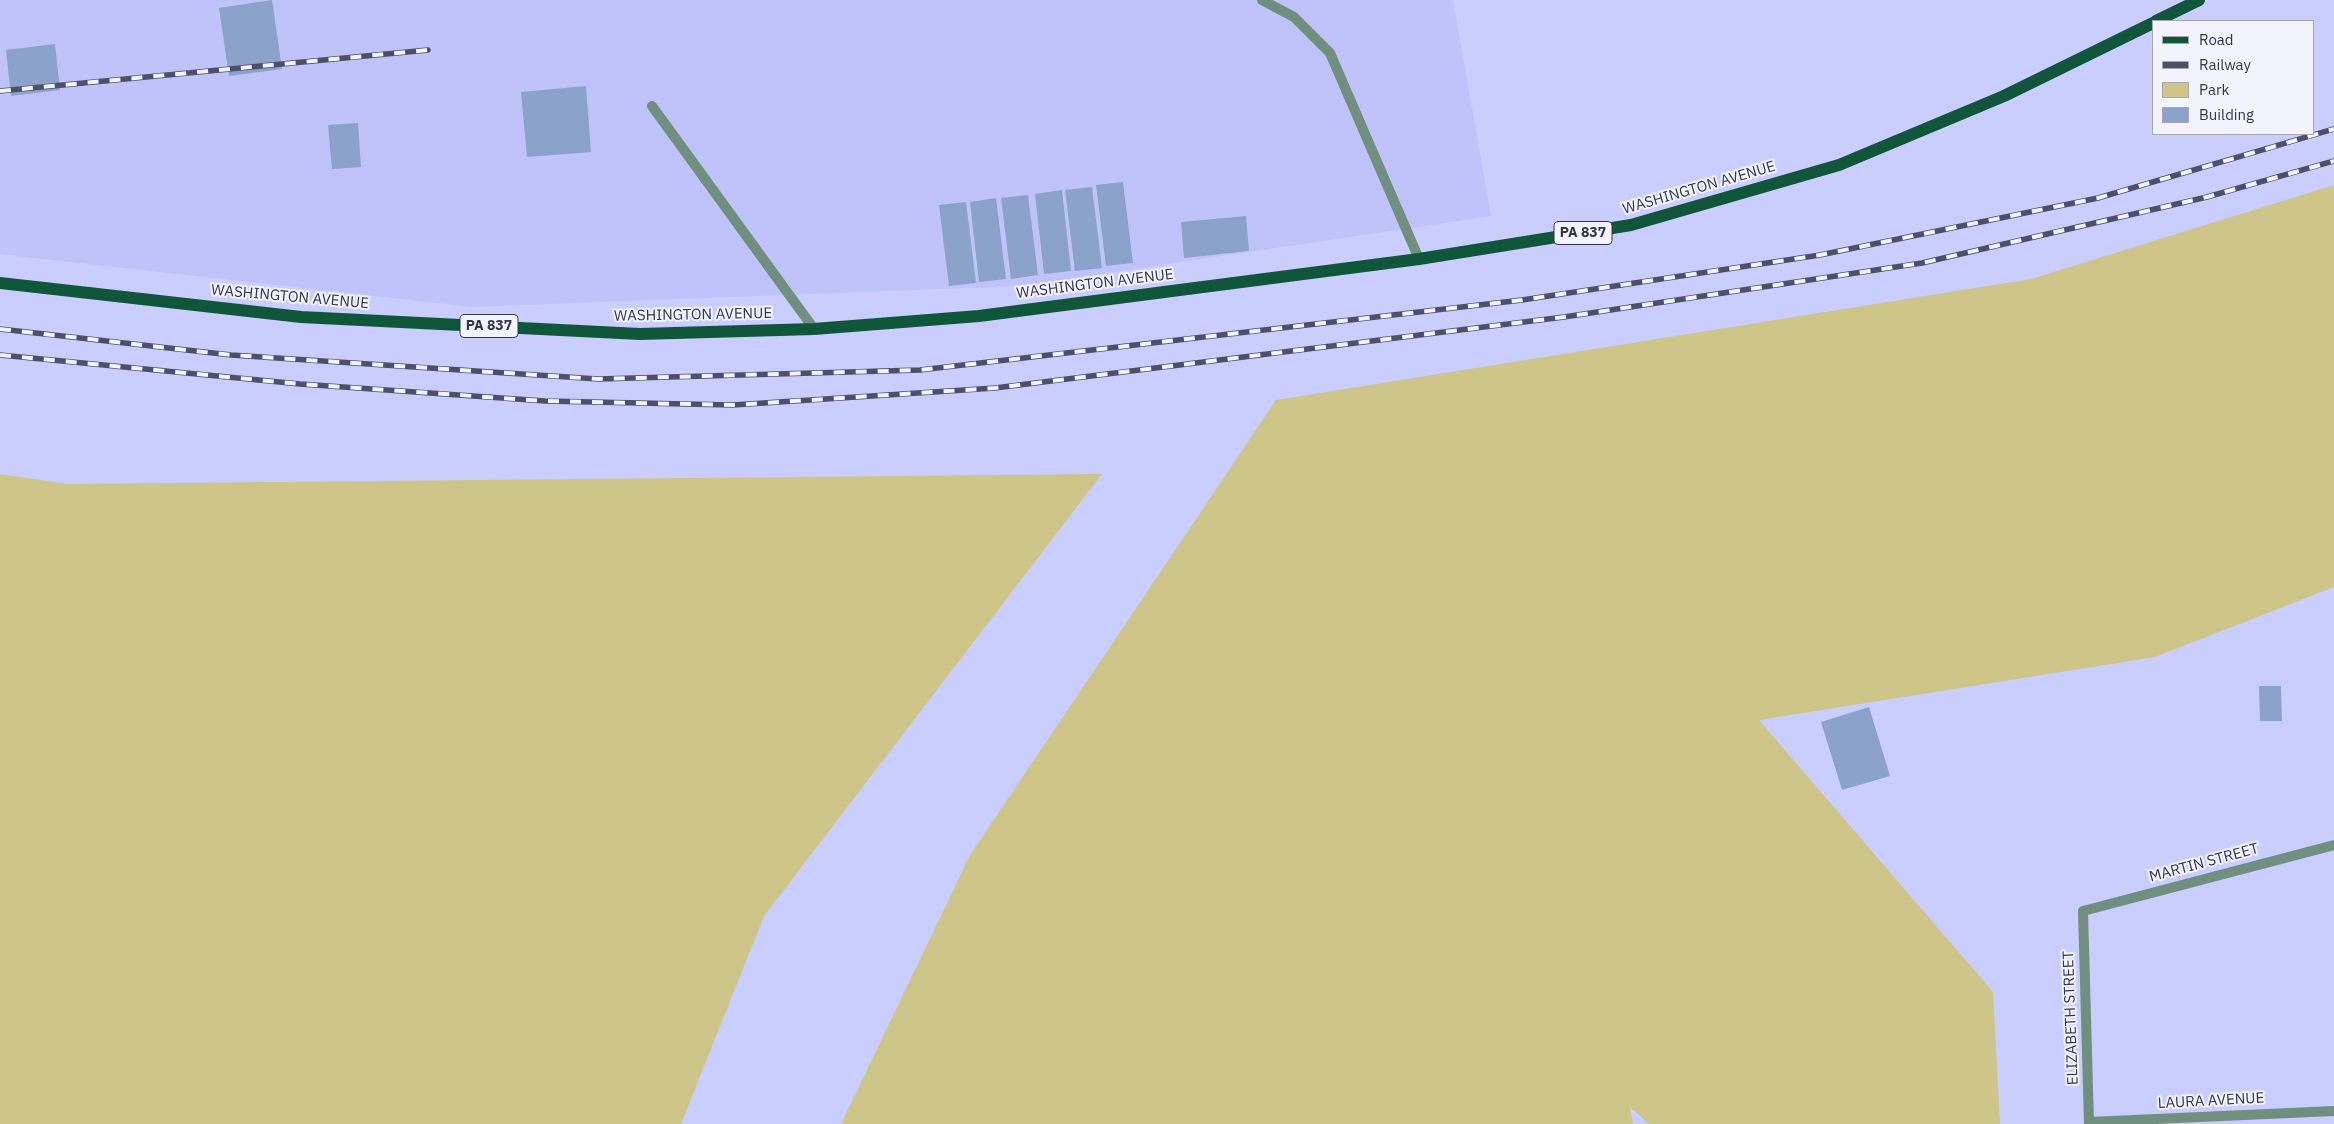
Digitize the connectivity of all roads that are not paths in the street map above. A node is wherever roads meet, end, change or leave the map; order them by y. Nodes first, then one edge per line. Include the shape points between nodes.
1 (1262, 0) edge
2 (2199, 0) edge
3 (2158, 20) edge
4 (2152, 23) edge
5 (652, 106) dead end
6 (1419, 259) junction
7 (0, 283) edge
8 (814, 329) junction
9 (2334, 845) edge
10 (2083, 911) joint
11 (2334, 1111) edge
12 (2089, 1123) edge

1 - 6 street via 1294,17 1330,54
2 - 3 main road, WASHINGTON AVENUE / PA 837
4 - 6 main road, WASHINGTON AVENUE / PA 837 via 2004,96 1839,165 1631,225
5 - 8 street
6 - 8 main road, WASHINGTON AVENUE / PA 837 via 979,316
7 - 8 main road, WASHINGTON AVENUE / PA 837 via 301,317 640,334
9 - 10 street, MARTIN STREET
10 - 12 street, ELIZABETH STREET
11 - 12 street, LAURA AVENUE

